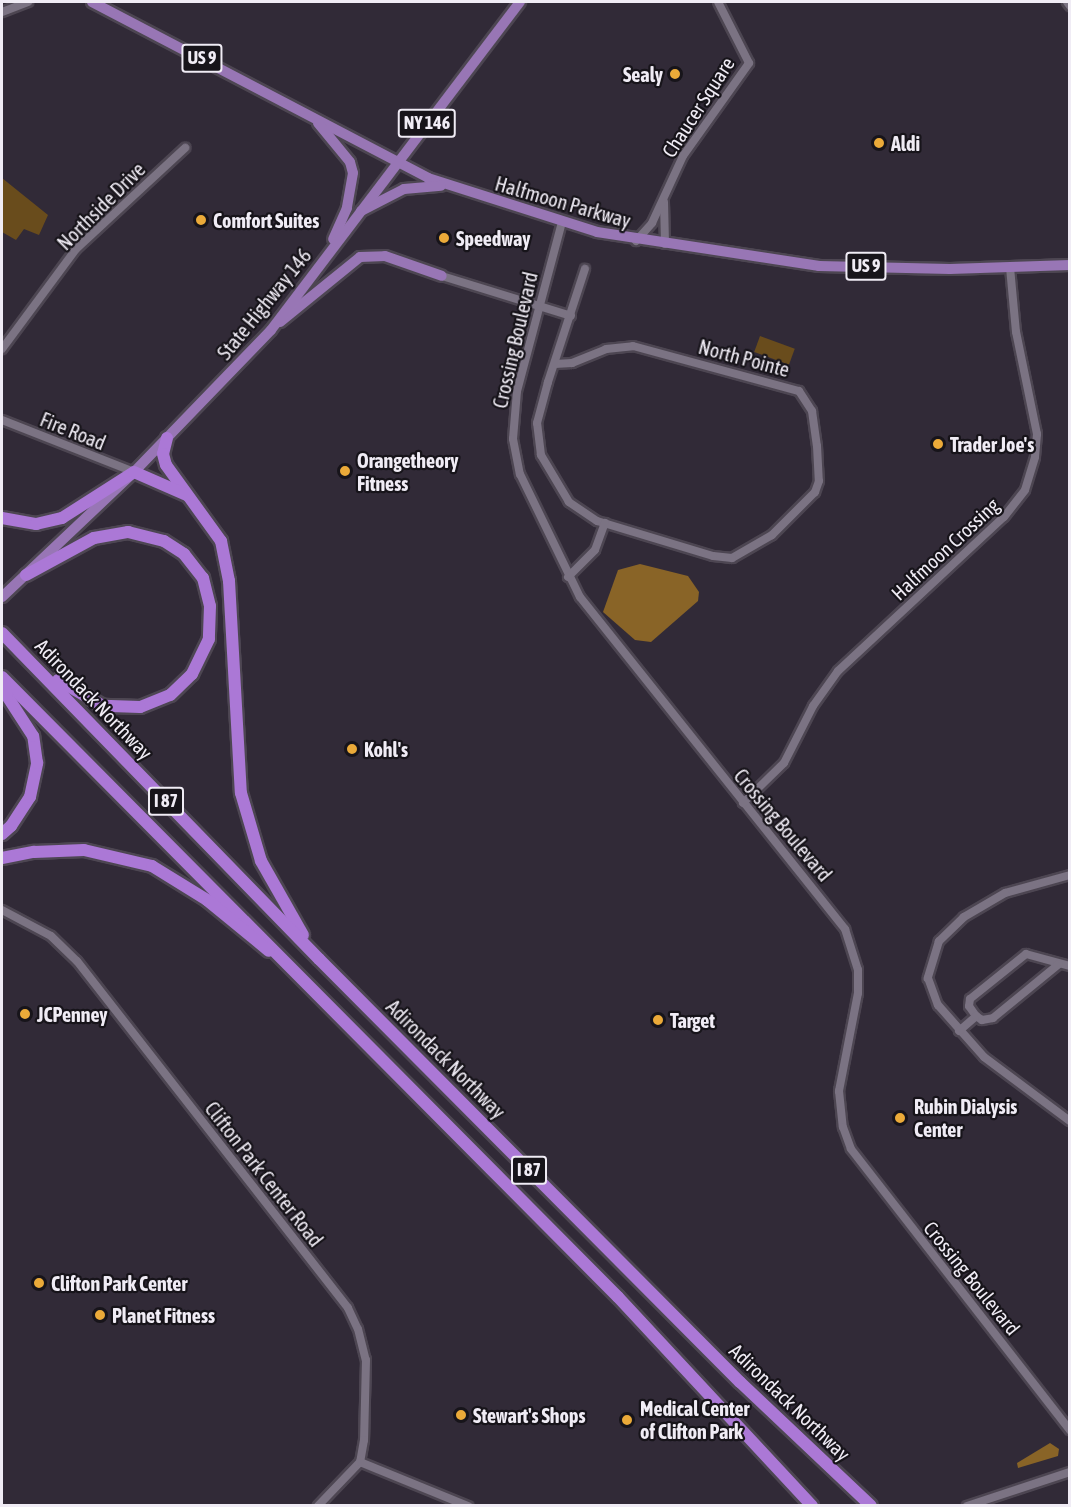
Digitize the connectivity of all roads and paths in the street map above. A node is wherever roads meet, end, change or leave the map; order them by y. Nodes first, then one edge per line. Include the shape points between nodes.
1 (28, 2) edge
2 (92, 2) edge
3 (108, 2) edge
4 (520, 2) edge
5 (718, 2) edge
6 (1067, 2) edge
7 (1070, 6) edge
8 (2, 12) edge
9 (115, 13) junction
10 (313, 117) junction
11 (185, 148) dead end
12 (397, 161) junction
13 (448, 187) junction
14 (664, 198) junction
15 (360, 211) junction
16 (562, 222) junction
17 (636, 241) junction
18 (664, 244) junction
19 (327, 253) junction
20 (1070, 265) edge
21 (1010, 267) junction
22 (585, 268) dead end
23 (442, 276) joint
24 (539, 306) junction
25 (572, 316) junction
26 (270, 330) junction
27 (2, 349) edge
28 (555, 364) junction
29 (2, 420) edge
30 (167, 438) junction
31 (134, 472) junction
32 (190, 496) junction
33 (2, 518) edge
34 (605, 524) junction
35 (26, 575) junction
36 (568, 577) junction
37 (2, 597) edge
38 (2, 633) edge
39 (12, 643) junction
40 (2, 677) edge
41 (743, 802) junction
42 (2, 834) edge
43 (2, 858) edge
44 (1070, 875) edge
45 (2, 910) edge
46 (319, 959) junction
47 (287, 962) junction
48 (1059, 964) junction
49 (1070, 966) edge
50 (976, 1016) junction
51 (959, 1031) junction
52 (1070, 1121) edge
53 (1070, 1430) edge
54 (360, 1462) junction
55 (1070, 1472) edge
56 (318, 1506) edge
57 (468, 1506) edge
58 (812, 1506) edge
59 (871, 1506) edge
60 (967, 1506) edge

1 - 8 street
2 - 9 main road, Halfmoon Parkway / US 9
3 - 9 main road
4 - 12 main road, State Highway 146 / NY 146
5 - 14 street, Chaucer Square via 749,63 683,156
6 - 7 street
9 - 10 main road, Halfmoon Parkway / US 9
10 - 12 main road, Halfmoon Parkway / US 9
10 - 19 main road via 350,162 354,179 347,208
11 - 27 street, Northside Drive via 76,249
12 - 13 main road, Halfmoon Parkway / US 9
12 - 15 main road, State Highway 146 / NY 146
13 - 15 main road via 412,186
13 - 16 main road, Halfmoon Parkway / US 9
14 - 17 street, Chaucer Square via 652,223
14 - 18 street, Chaucer Square
15 - 19 main road, State Highway 146 / NY 146
16 - 17 main road, Halfmoon Parkway / US 9
16 - 24 street, Crossing Boulevard
17 - 18 main road, Halfmoon Parkway / US 9
18 - 21 main road, Halfmoon Parkway / US 9 via 819,266
19 - 26 main road, State Highway 146 / NY 146
20 - 21 main road, Halfmoon Parkway / US 9
21 - 41 street, Halfmoon Crossing via 1016,332 1037,434 1025,490 1004,517 838,671 813,706 784,763
22 - 25 street, North Pointe
23 - 24 street
23 - 26 main road via 385,256 360,257
24 - 25 street
24 - 36 street, Crossing Boulevard via 517,392 514,454
25 - 28 street, North Pointe
26 - 30 main road, State Highway 146 / NY 146
28 - 34 street, North Pointe via 537,423 541,455 569,502
28 - 34 street, North Pointe via 572,363 620,346 647,348 787,385 800,391 812,411 819,481 815,492 772,535 744,554 712,556
29 - 31 street, Fire Road
30 - 31 main road, State Highway 146 / NY 146
30 - 32 highway via 166,465
31 - 32 highway
31 - 33 highway via 62,518 36,524
31 - 35 main road, State Highway 146 / NY 146
32 - 46 highway via 215,529 225,557 236,743 241,793 252,837 273,888
34 - 36 street via 595,550
35 - 37 main road, State Highway 146 / NY 146
35 - 39 highway via 94,538 115,532 153,536 184,554 203,578 210,606 209,639 192,674 170,695 140,707 115,708 92,702 69,689
36 - 41 street, Crossing Boulevard via 616,644
38 - 39 highway, Adirondack Northway / I 87
39 - 46 highway, Adirondack Northway / I 87
40 - 42 highway via 7,696 33,736 37,764 30,797
40 - 47 highway, I 87
41 - 53 street, Crossing Boulevard via 829,906 845,929 855,955 858,993 839,1091 850,1149
43 - 47 highway via 84,850 152,866 207,900 252,940
44 - 51 street via 1018,888 989,901 964,917 939,941 928,978 938,1005
45 - 54 street, Clifton Park Center Road via 45,932 77,961 348,1308 358,1329 366,1369
46 - 59 highway, Adirondack Northway / I 87 via 740,1382
47 - 58 highway, I 87 via 618,1297
48 - 49 street
48 - 50 street via 993,1018 982,1020
48 - 50 street via 1026,954 970,999 969,1006
50 - 51 street
51 - 52 street via 1009,1079
54 - 56 street
54 - 57 street
55 - 60 street

